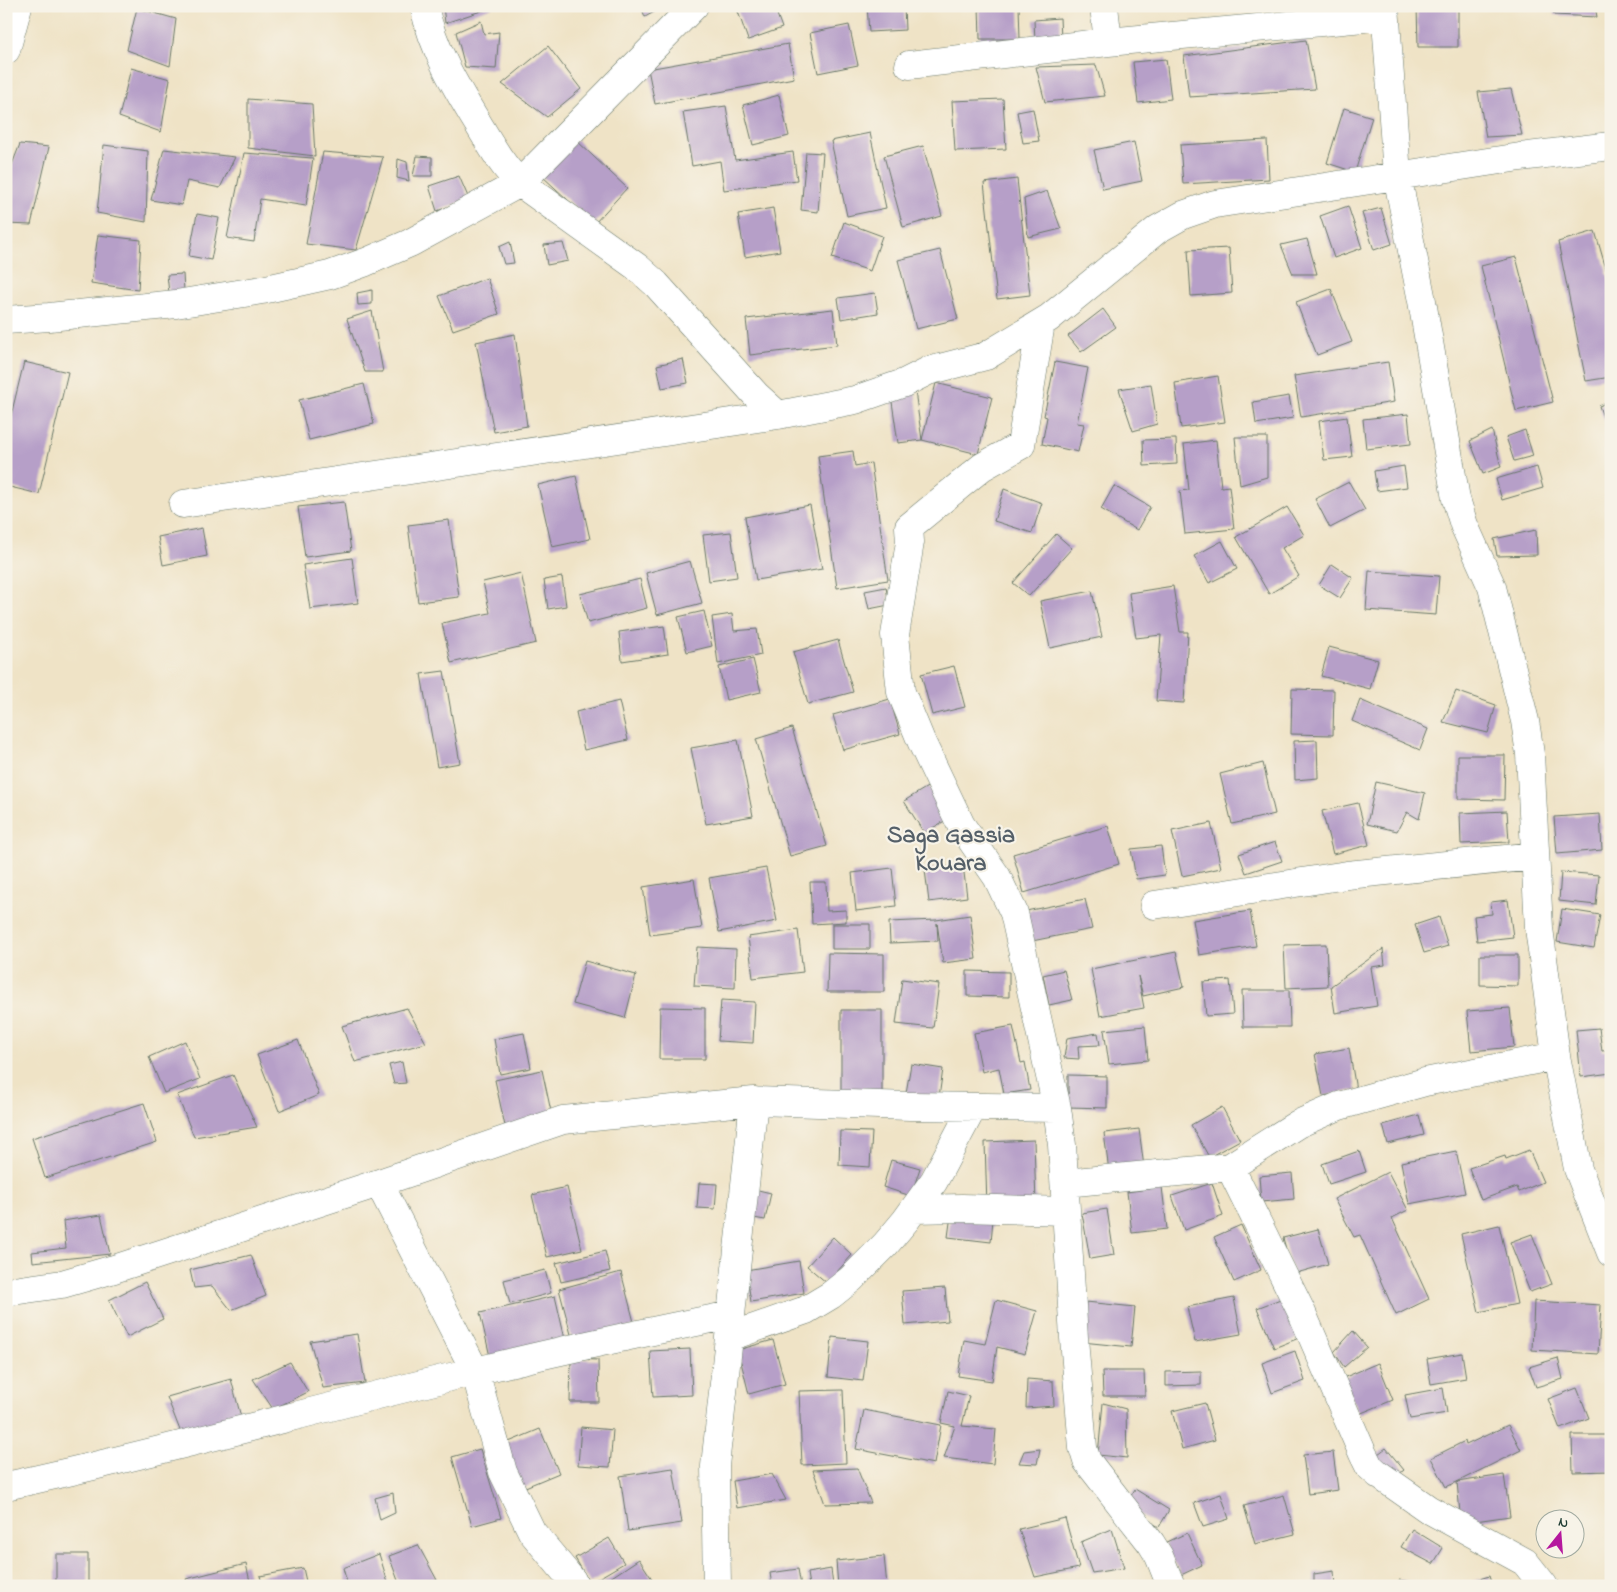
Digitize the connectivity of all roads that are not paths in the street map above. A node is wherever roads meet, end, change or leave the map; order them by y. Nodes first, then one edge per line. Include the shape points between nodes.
1 (18, 6) edge
2 (424, 6) edge
3 (694, 6) edge
4 (1104, 6) edge
5 (1385, 11) edge
6 (1108, 42) junction
7 (6, 50) edge
8 (909, 65) dead end
9 (1611, 146) edge
10 (1397, 175) junction
11 (520, 183) junction
12 (6, 320) edge
13 (1041, 323) junction
14 (778, 415) junction
15 (183, 504) dead end
16 (1536, 856) junction
17 (1154, 905) dead end
18 (1556, 1056) junction
19 (754, 1100) junction
20 (973, 1107) junction
21 (1057, 1108) junction
22 (1230, 1167) junction
23 (379, 1183) junction
24 (1065, 1183) junction
25 (914, 1209) junction
26 (1066, 1210) junction
27 (1611, 1253) edge
28 (6, 1292) edge
29 (730, 1326) junction
30 (475, 1371) junction
31 (6, 1486) edge
32 (576, 1586) edge
33 (717, 1586) edge
34 (1171, 1586) edge
35 (1544, 1586) edge

1 - 7 street
2 - 11 street via 432,36 459,92 503,165
3 - 11 street
4 - 6 street
5 - 6 street
5 - 10 street
6 - 8 street
9 - 10 street
10 - 13 street via 1215,204 1183,215 1158,229
10 - 16 street via 1456,499 1492,587 1525,721
11 - 12 street via 410,243 330,275 176,304
11 - 14 street via 656,284
13 - 14 street via 986,356 928,371 856,400
13 - 21 street via 1020,445 982,467 909,526 910,542 895,635 901,692 922,743 961,825 996,877 1014,913
14 - 15 street
16 - 17 street via 1347,875
16 - 18 street via 1539,928
18 - 22 street via 1425,1082 1339,1106 1298,1124
18 - 27 street via 1578,1169
19 - 20 street
19 - 23 street via 563,1120
19 - 29 street
20 - 21 street
20 - 25 street via 941,1169
21 - 24 street
22 - 24 street
22 - 35 street via 1302,1313 1370,1466 1428,1508 1525,1562
23 - 28 street via 84,1278
23 - 30 street
24 - 26 street
25 - 26 street
25 - 29 street via 885,1245 831,1295 806,1310
26 - 34 street via 1083,1448 1087,1461 1155,1550
29 - 30 street via 607,1340
29 - 33 street via 715,1466
30 - 31 street via 102,1466
30 - 32 street via 503,1472 532,1532

